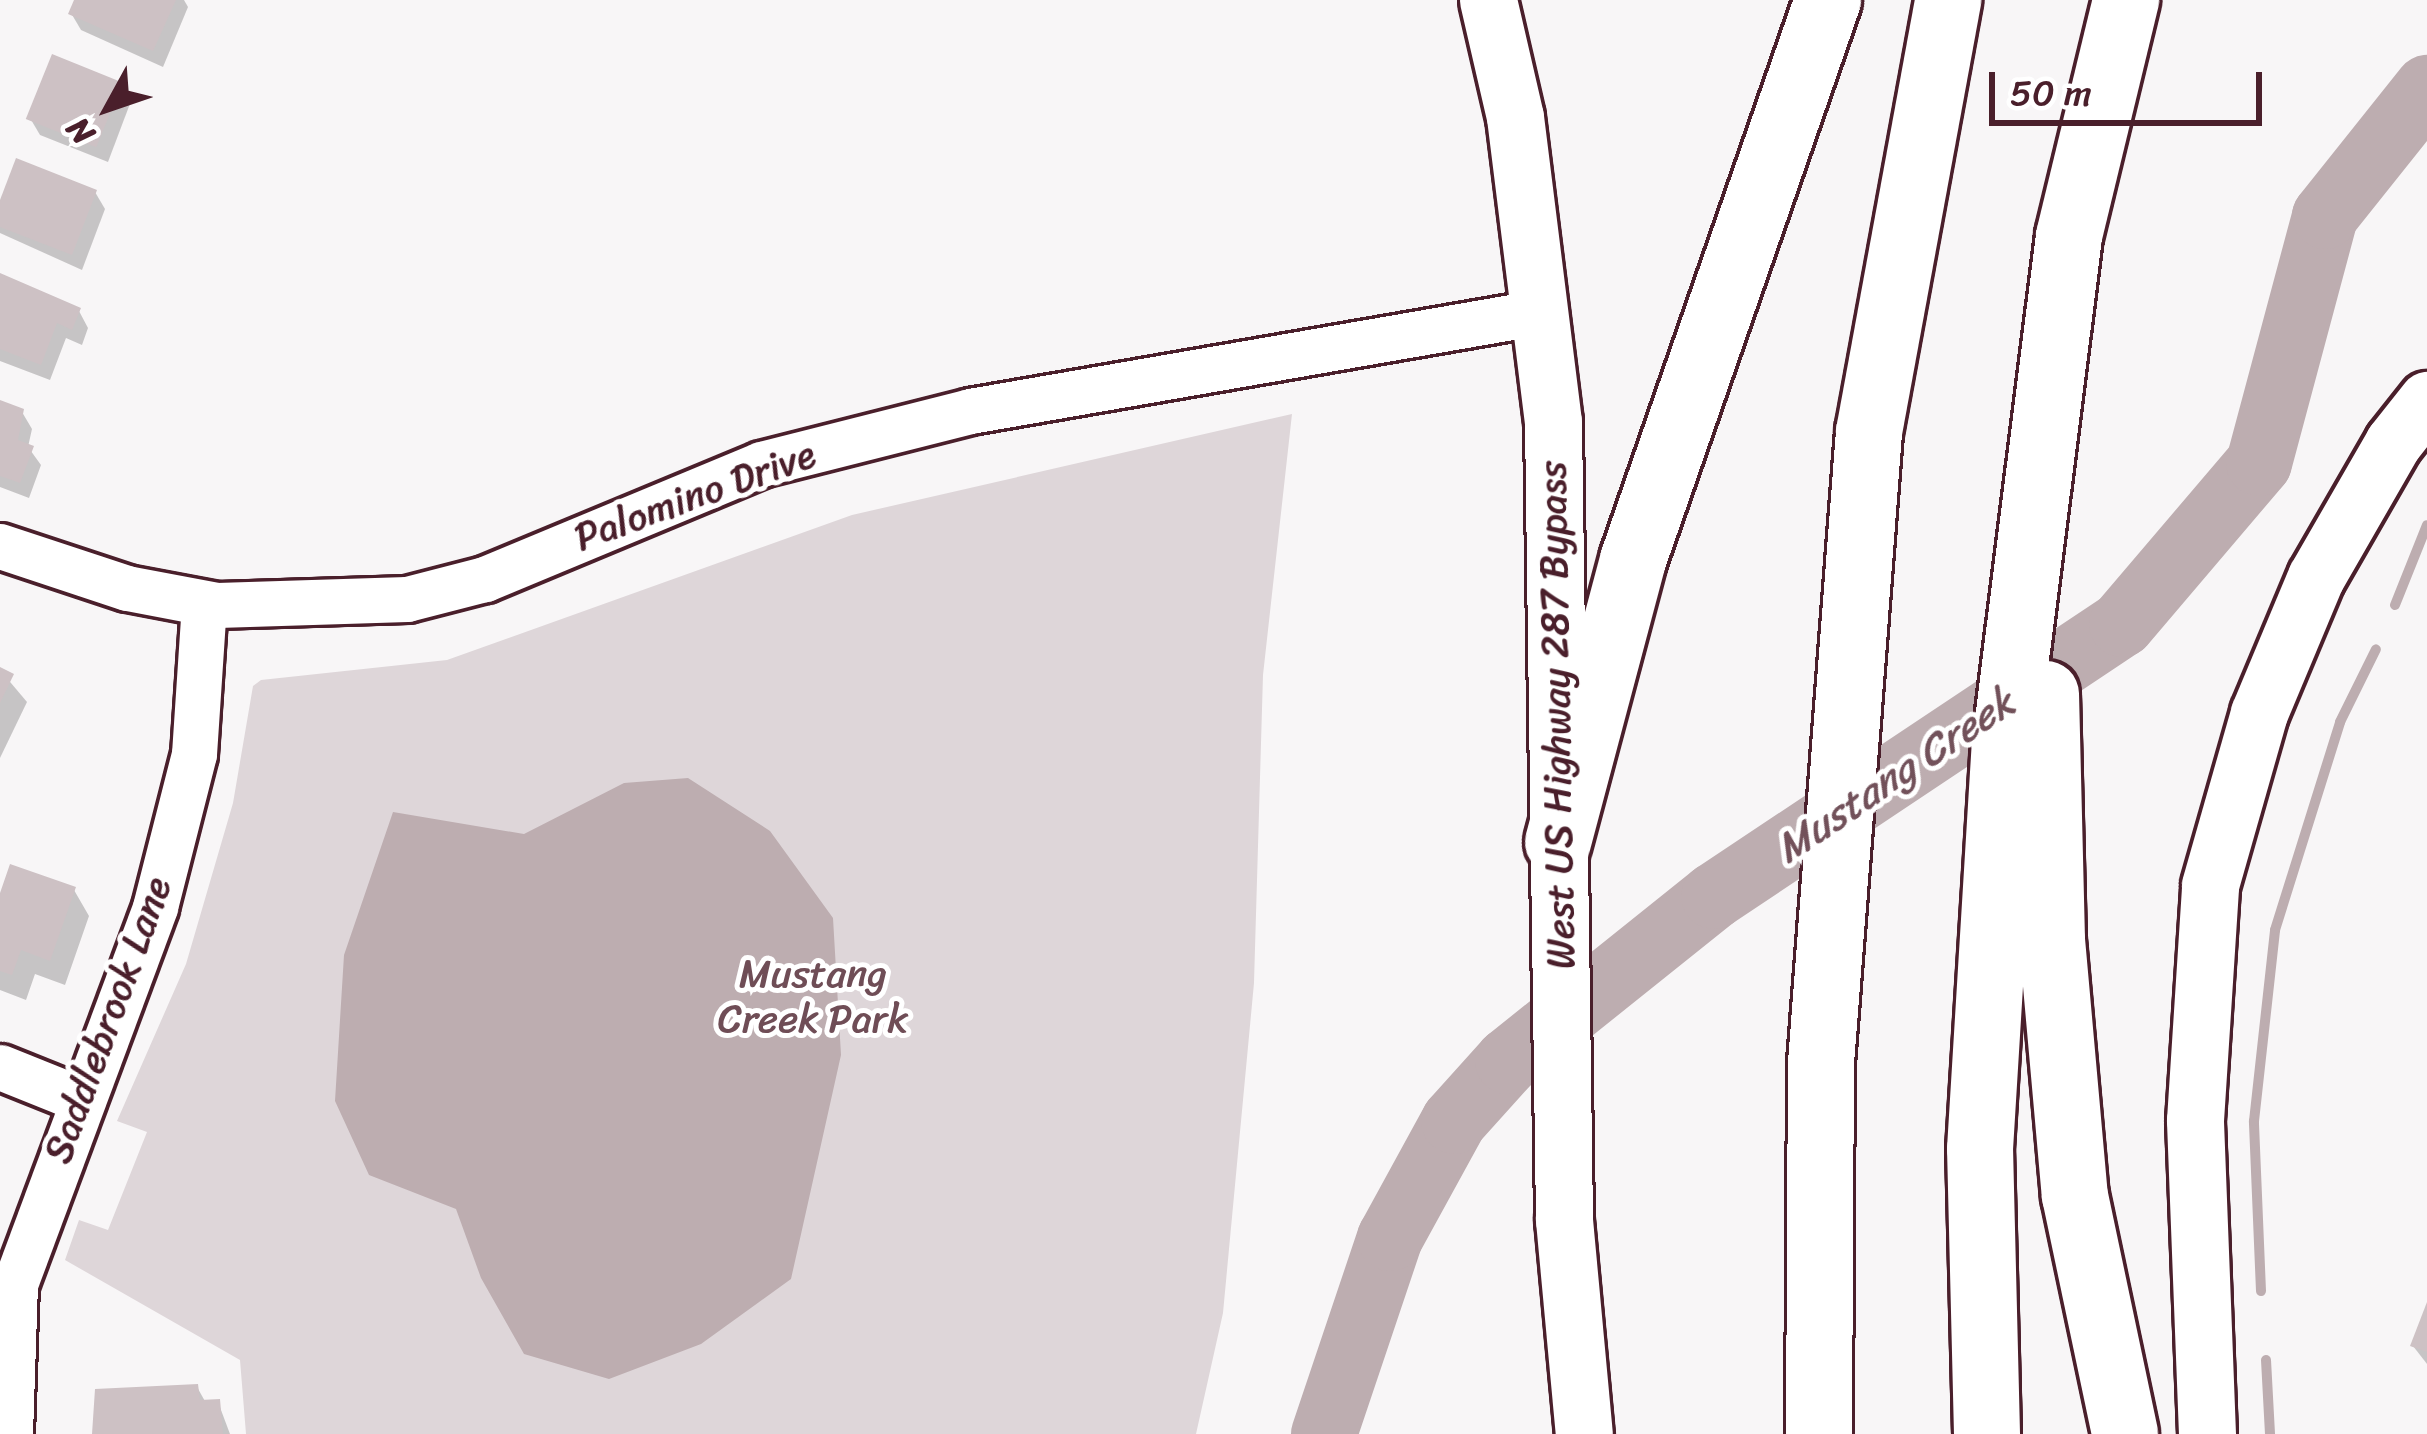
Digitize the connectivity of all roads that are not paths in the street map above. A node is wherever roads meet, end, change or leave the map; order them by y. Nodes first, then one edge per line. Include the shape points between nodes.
1 (1488, 0) edge
2 (1828, 0) edge
3 (1948, 0) edge
4 (2126, 0) edge
5 (1540, 312) junction
6 (2427, 400) edge
7 (2038, 506) junction
8 (0, 547) edge
9 (204, 603) junction
10 (1558, 862) junction
11 (0, 1067) edge
12 (80, 1099) junction
13 (10, 1434) edge
14 (1584, 1434) edge
15 (1819, 1434) edge
16 (1987, 1434) edge
17 (2125, 1434) edge
18 (2207, 1434) edge

1 - 5 main road, West US Highway 287 Bypass via 1515,117
2 - 10 highway via 1633,560
3 - 15 highway via 1869,432 1821,1063
4 - 7 highway via 2068,236
5 - 9 street, Palomino Drive via 946,417 761,464 485,579 407,599
5 - 10 main road, West US Highway 287 Bypass via 1553,422
6 - 18 main road via 2316,577 2259,713 2210,885 2195,1120
7 - 16 highway via 2005,745 1991,923 1980,1149
7 - 17 highway via 2051,888 2084,1268
8 - 9 street, Palomino Drive via 127,589
9 - 12 street, Saddlebrook Lane via 194,754 155,907
10 - 14 main road, West US Highway 287 Bypass via 1564,1220
11 - 12 street
12 - 13 street, Saddlebrook Lane via 16,1284

